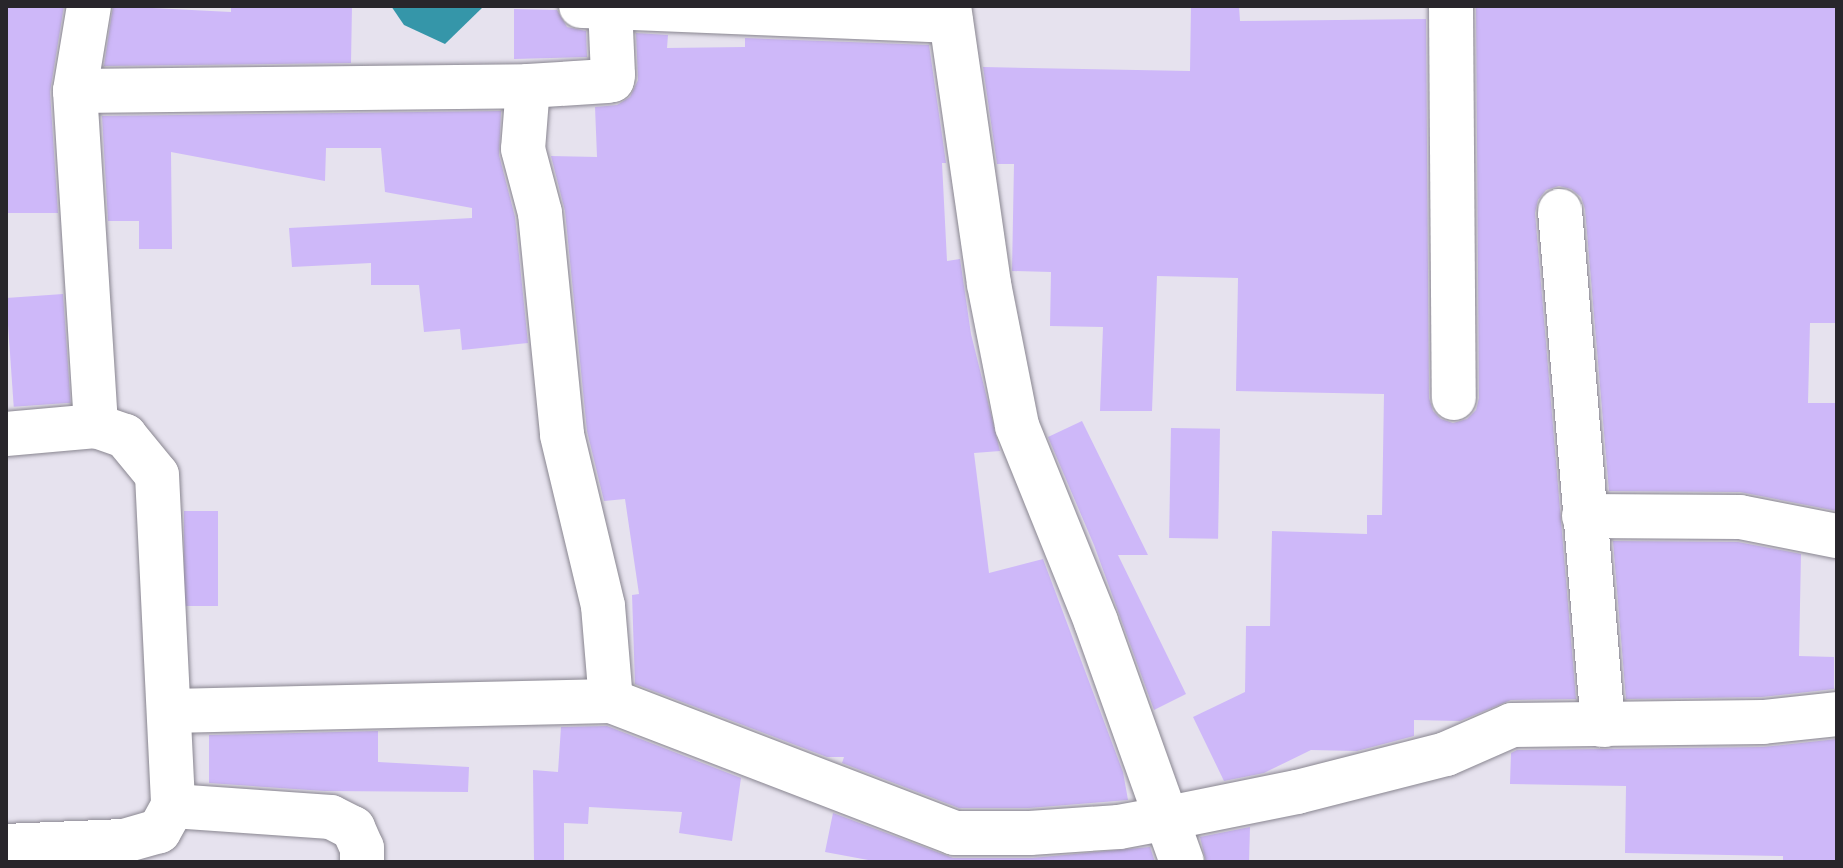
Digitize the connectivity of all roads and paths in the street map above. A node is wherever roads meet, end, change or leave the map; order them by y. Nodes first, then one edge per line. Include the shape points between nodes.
1 (89, 6) edge
2 (1451, 6) edge
3 (596, 7) edge
4 (950, 13) edge
5 (528, 86) junction
6 (75, 91) junction
7 (1560, 211) dead end
8 (1454, 398) dead end
9 (96, 426) junction
10 (6, 434) edge
11 (1584, 516) junction
12 (1837, 536) edge
13 (611, 701) junction
14 (170, 711) junction
15 (1837, 714) edge
16 (1603, 725) junction
17 (173, 806) junction
18 (1168, 818) junction
19 (6, 846) edge
20 (362, 862) edge
21 (1182, 862) edge

1 - 6 street
2 - 8 street
3 - 4 street
3 - 5 street via 612,80
4 - 18 street via 989,284 1017,426
5 - 6 street
5 - 13 street via 523,149 540,213 562,435 603,606
6 - 9 street
7 - 11 street
9 - 10 street
9 - 14 street via 125,436 157,475
11 - 12 street via 1740,517
11 - 16 street
13 - 14 street
13 - 18 street via 954,833 1119,827
14 - 17 street
15 - 16 street via 1763,722
16 - 18 street via 1512,725 1446,754
17 - 19 street via 159,831 124,841
17 - 20 street via 331,817 353,828
18 - 21 street

